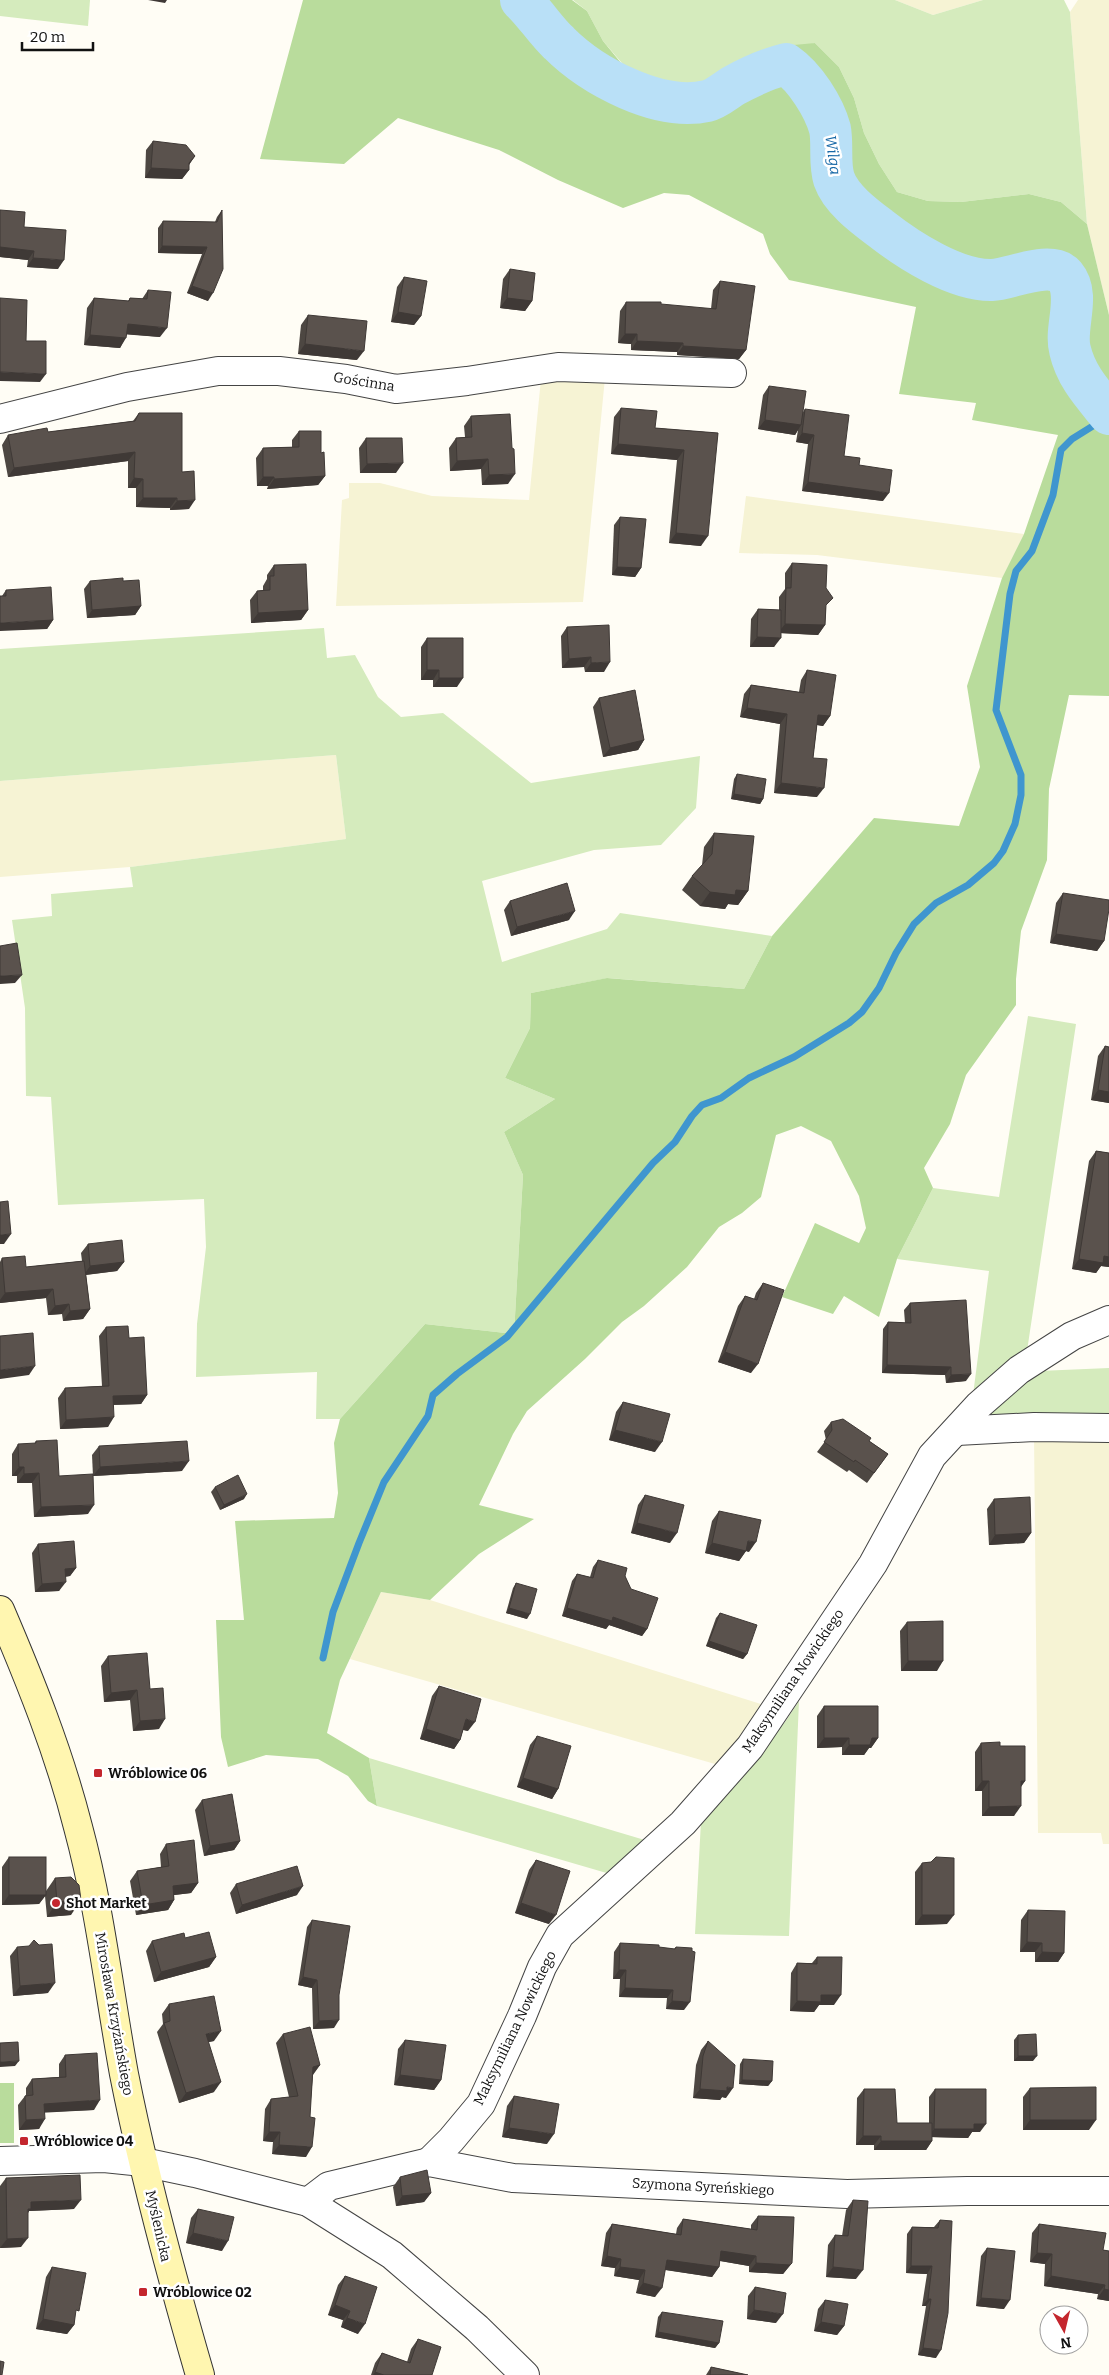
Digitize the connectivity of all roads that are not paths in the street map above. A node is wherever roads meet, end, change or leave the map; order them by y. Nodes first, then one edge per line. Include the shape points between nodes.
1 (732, 372) dead end
2 (0, 419) edge
3 (1109, 1320) edge
4 (1109, 1428) edge
5 (957, 1431) junction
6 (0, 1610) edge
7 (0, 2161) edge
8 (143, 2162) junction
9 (429, 2162) junction
10 (1109, 2191) edge
11 (308, 2202) junction
12 (200, 2375) edge
13 (525, 2375) edge

1 - 2 street, Gościnna via 558,368 396,389 280,371 218,371 127,386
3 - 5 street, Maksymiliana Nowickiego via 1072,1336 1019,1370 978,1405
4 - 5 street
5 - 9 street, Maksymiliana Nowickiego via 932,1456 873,1564 750,1747 683,1823 560,1935 542,1966 481,2104
6 - 8 street, Mirosława Krzyżańskiego via 51,1736 78,1826
7 - 8 street via 104,2158
8 - 11 street
8 - 12 street, Myślenicka via 168,2266
9 - 10 street, Szymona Syreńskiego via 522,2179 847,2194
9 - 11 street, Szymona Syreńskiego via 329,2186
11 - 13 street via 392,2255 477,2328

